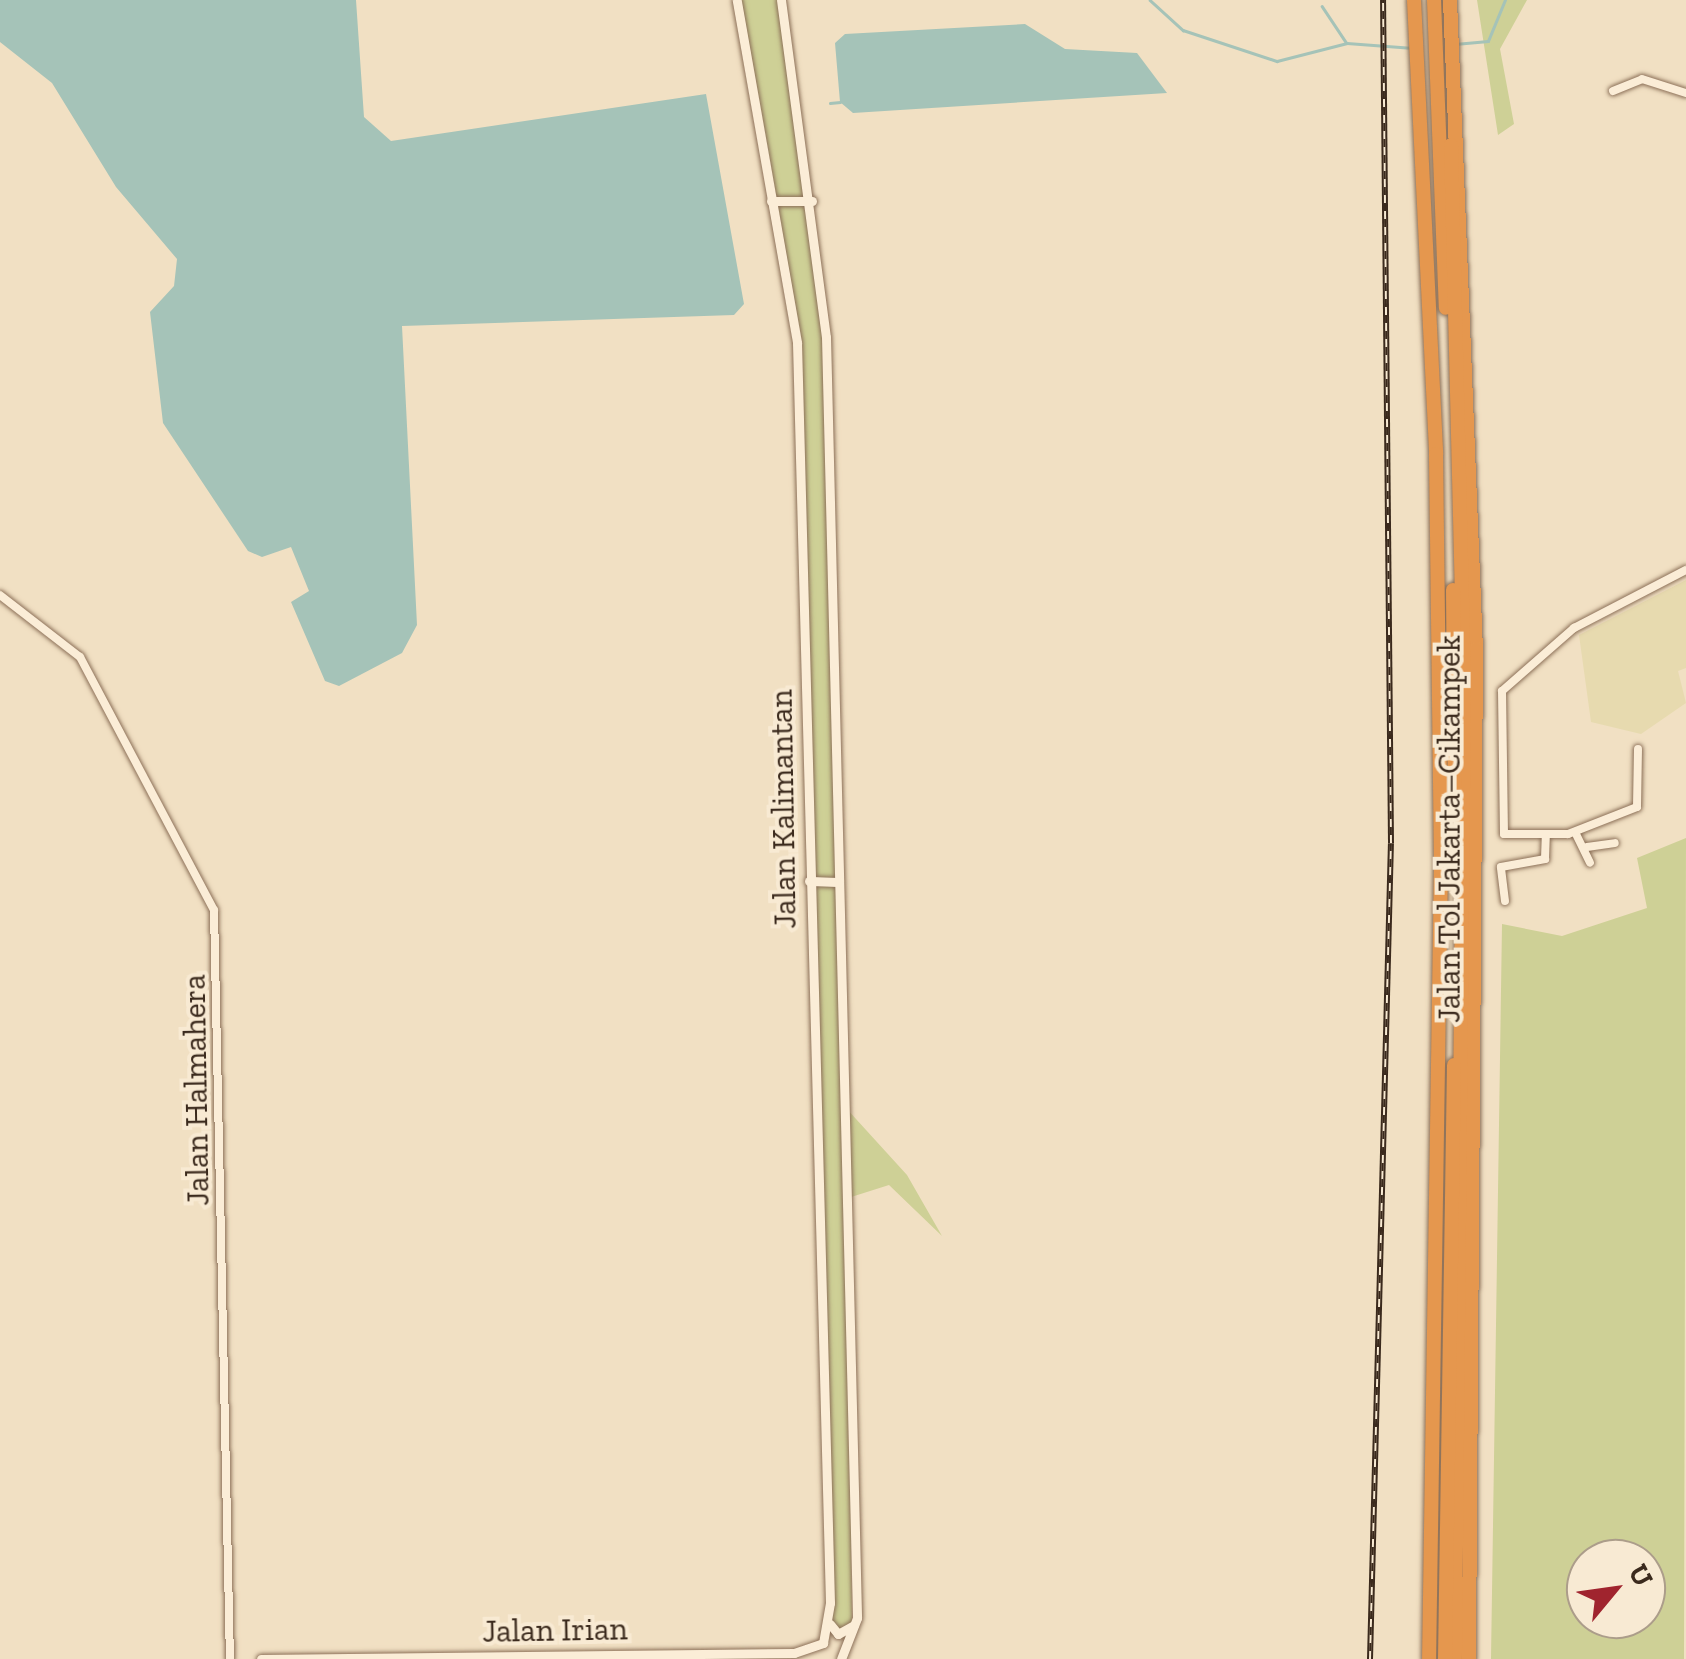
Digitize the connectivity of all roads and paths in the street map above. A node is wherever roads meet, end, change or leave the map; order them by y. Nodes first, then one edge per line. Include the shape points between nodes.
1 (737, 0) edge
2 (781, 0) edge
3 (1434, 0) edge
4 (1442, 0) edge
5 (1414, 7) edge
6 (1450, 8) edge
7 (1613, 92) dead end
8 (1686, 93) edge
9 (812, 200) junction
10 (771, 201) junction
11 (1686, 570) edge
12 (0, 595) edge
13 (1638, 749) dead end
14 (1576, 832) junction
15 (1546, 836) junction
16 (1615, 843) dead end
17 (1587, 847) junction
18 (1590, 863) dead end
19 (810, 881) junction
20 (839, 882) junction
21 (1505, 902) dead end
22 (857, 1618) junction
23 (830, 1621) junction
24 (795, 1653) junction
25 (230, 1659) edge
26 (261, 1659) edge
27 (806, 1659) edge
28 (841, 1659) edge
29 (1429, 1659) edge
30 (1446, 1659) edge
31 (1456, 1659) edge
32 (1468, 1659) edge

1 - 10 street, Jalan Kalimantan
2 - 9 street, Jalan Kalimantan
3 - 30 highway via 1452,448 1456,956
4 - 31 highway via 1464,681
5 - 29 highway, Jalan Tol Jakarta–Cikampek via 1441,844
6 - 32 highway, Jalan Tol Jakarta–Cikampek via 1477,724
7 - 8 street via 1642,78
9 - 10 street
9 - 20 street, Jalan Kalimantan via 826,337
10 - 19 street, Jalan Kalimantan via 796,342
11 - 15 street via 1574,628 1502,691 1504,834
12 - 25 street, Jalan Halmahera via 80,657 214,910
13 - 14 street via 1638,806
14 - 15 street
14 - 17 street
15 - 21 street via 1545,859 1501,867
16 - 17 street
17 - 18 street
19 - 20 street
19 - 23 street, Jalan Kalimantan
20 - 22 street, Jalan Kalimantan
22 - 23 street via 840,1634
22 - 28 street
23 - 24 street via 824,1643
24 - 26 street, Jalan Irian
24 - 27 street

